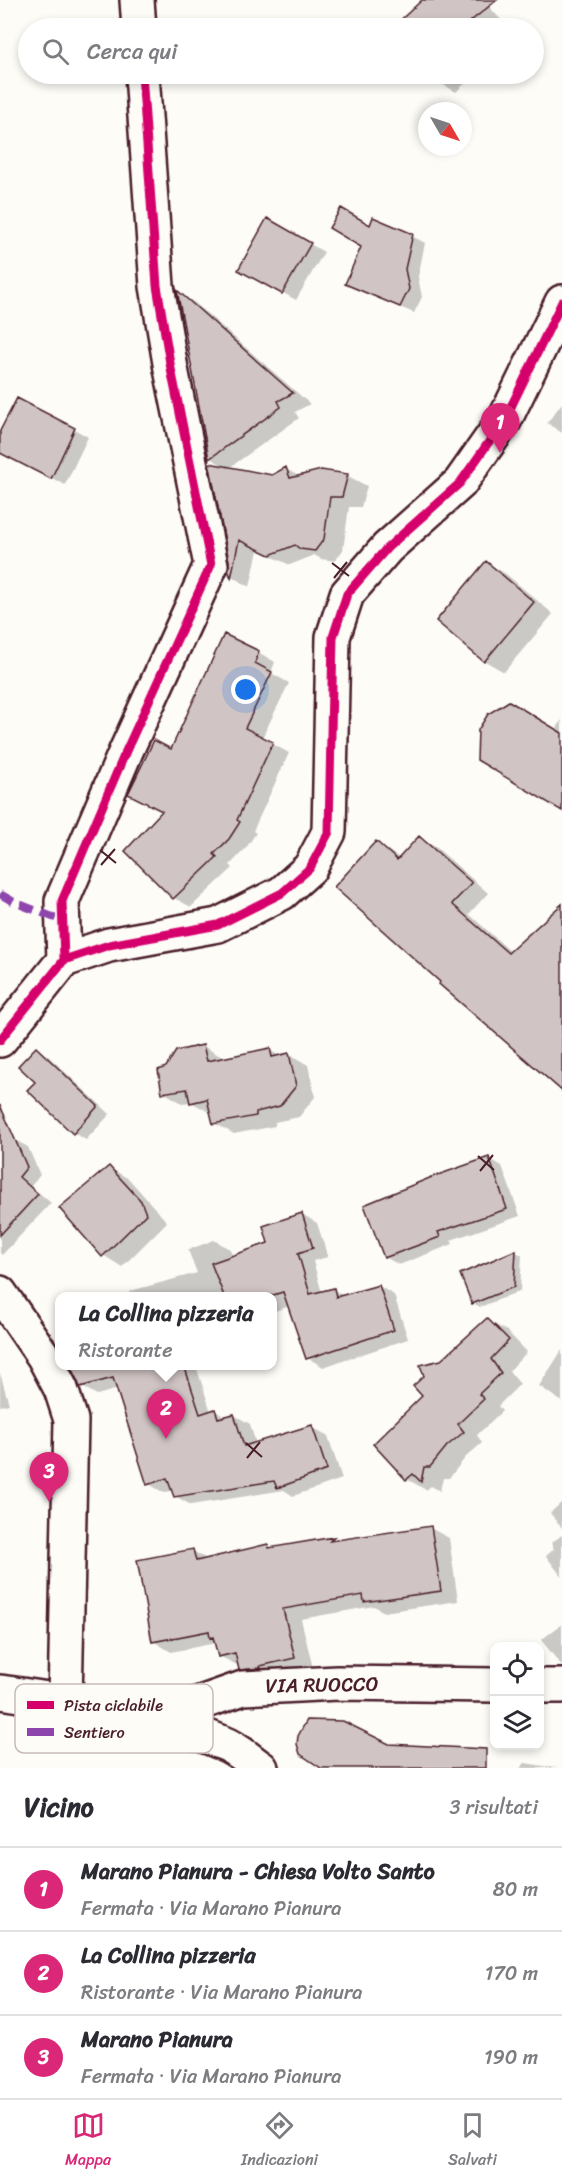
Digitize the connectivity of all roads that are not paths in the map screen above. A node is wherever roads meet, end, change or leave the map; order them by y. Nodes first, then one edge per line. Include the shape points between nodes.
1 (137, 0) edge
2 (138, 18) edge
3 (143, 84) edge
4 (562, 302) edge
5 (64, 960) junction
6 (0, 1040) edge
7 (0, 1293) edge
8 (65, 1684) edge
9 (490, 1685) edge
10 (544, 1686) edge
11 (562, 1686) edge
12 (0, 1692) edge
13 (15, 1694) edge
14 (213, 1699) edge
15 (213, 1739) edge
16 (261, 1768) edge

1 - 2 street
3 - 5 street via 157,286 211,565 62,901
4 - 5 street via 505,419 460,483 387,548 347,594 333,637 329,832 310,868 282,893 219,925 109,945
5 - 6 street
7 - 8 street via 44,1357 61,1389 71,1420
9 - 14 street, VIA RUOCCO via 337,1683 243,1688
10 - 11 street
12 - 13 street
15 - 16 street

